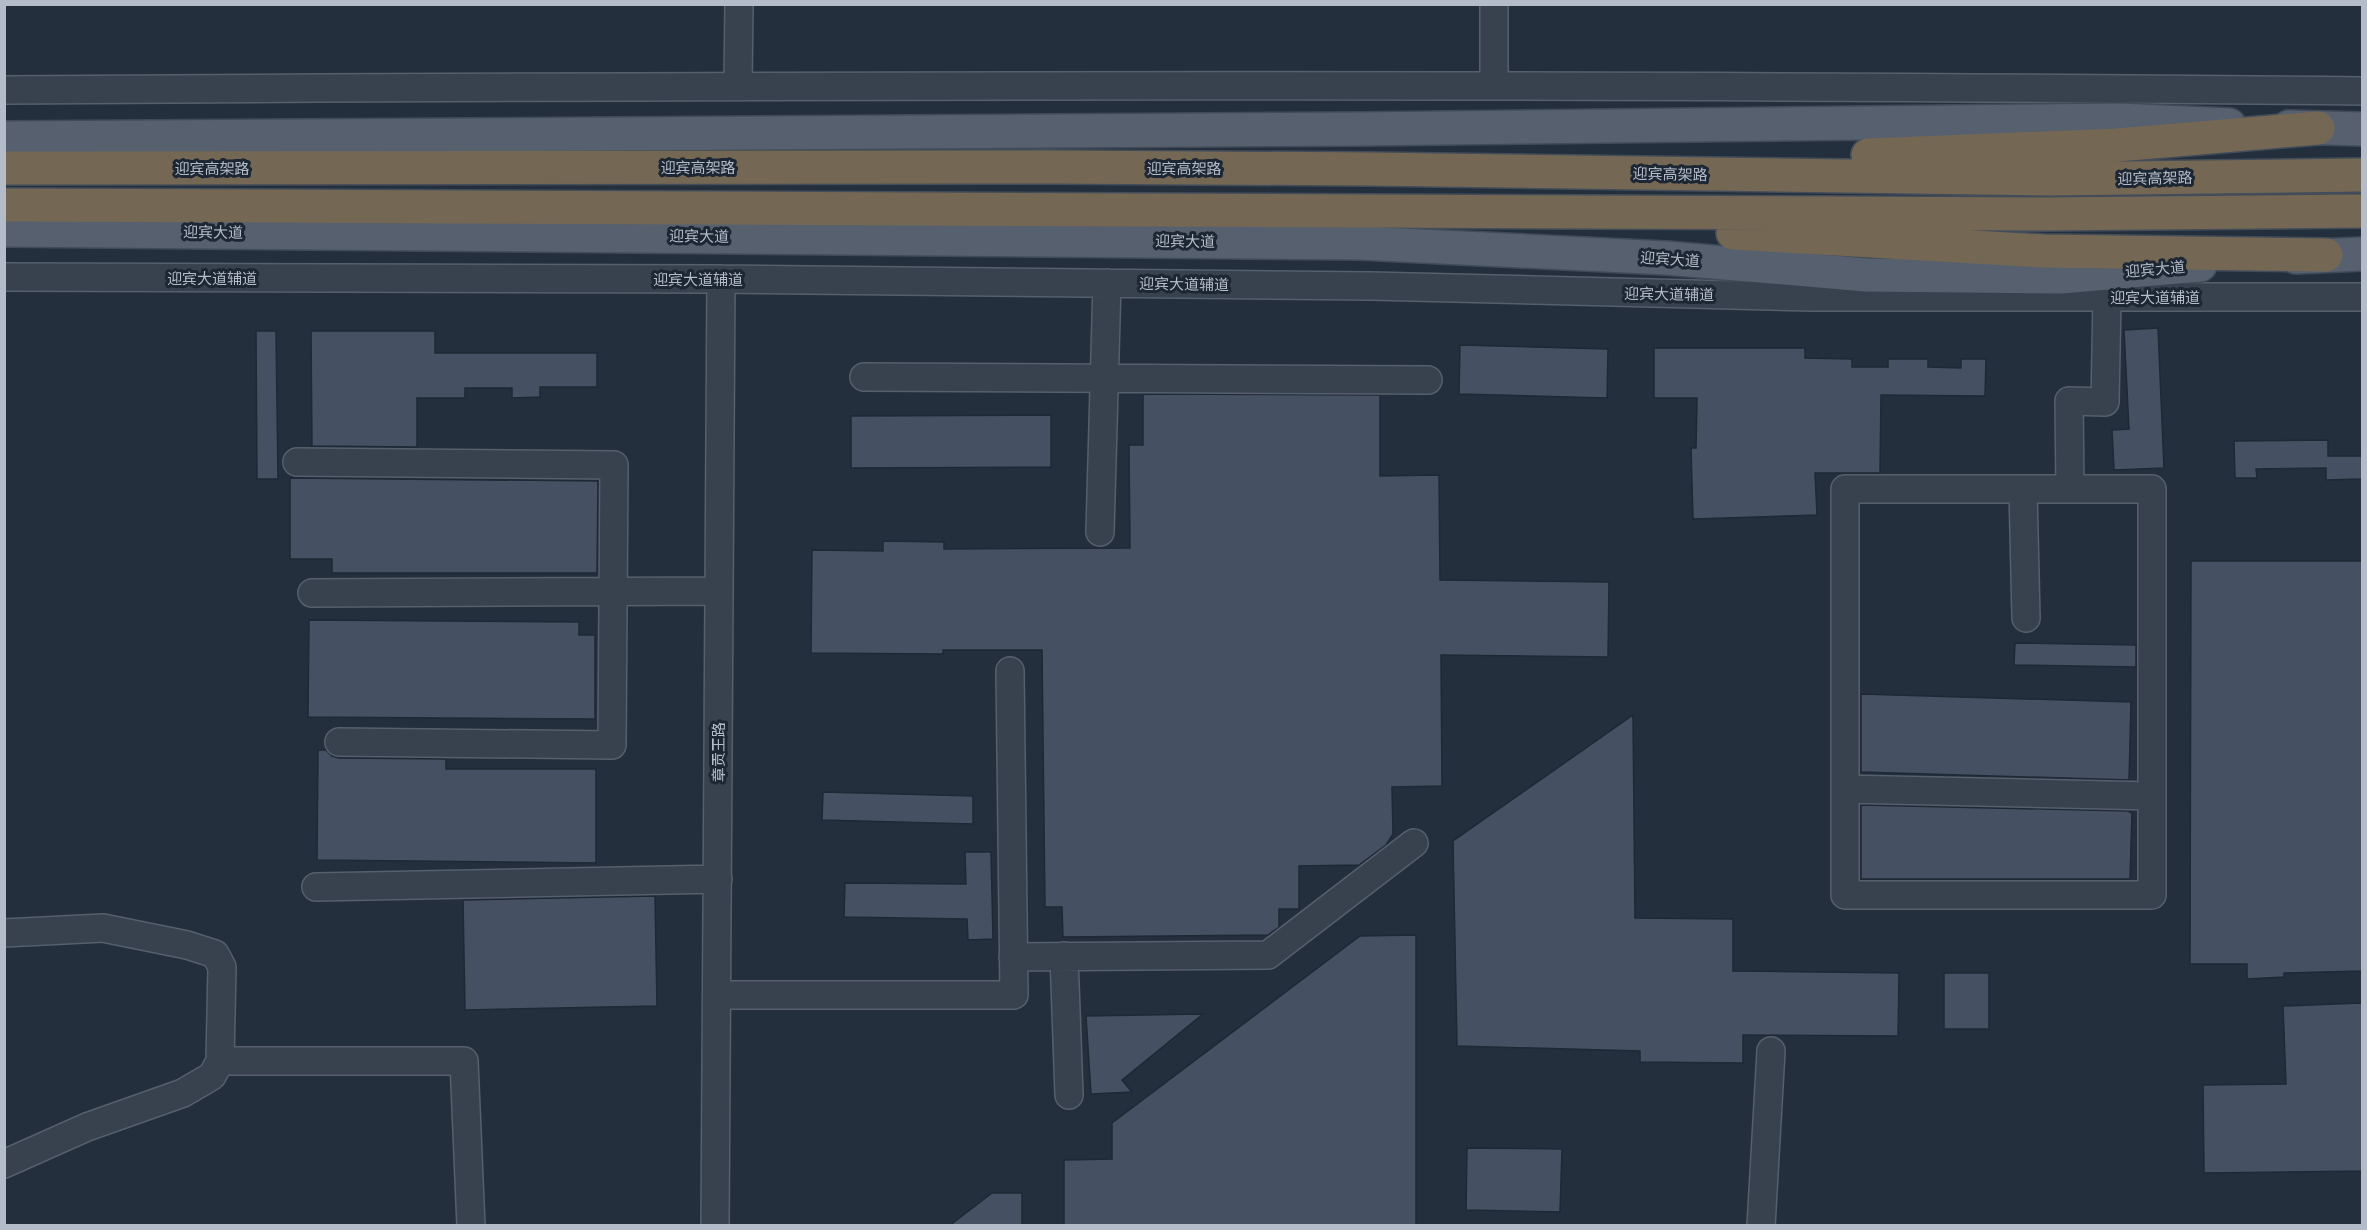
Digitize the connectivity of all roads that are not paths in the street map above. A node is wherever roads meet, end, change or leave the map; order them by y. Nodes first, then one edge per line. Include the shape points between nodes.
1 (739, 4) edge
2 (1494, 4) edge
3 (738, 85) junction
4 (1494, 85) junction
5 (4, 90) edge
6 (2362, 91) edge
7 (2318, 128) junction
8 (2362, 129) edge
9 (4, 138) edge
10 (4, 168) edge
11 (1369, 169) junction
12 (2362, 175) edge
13 (4, 205) edge
14 (2362, 211) edge
15 (1372, 212) junction
16 (4, 230) edge
17 (2362, 254) edge
18 (2326, 255) junction
19 (4, 277) edge
20 (721, 279) junction
21 (1107, 283) junction
22 (2107, 297) junction
23 (2362, 297) edge
24 (864, 377) dead end
25 (1105, 378) junction
26 (1428, 380) dead end
27 (297, 462) dead end
28 (2023, 489) junction
29 (2070, 489) junction
30 (1100, 532) dead end
31 (719, 591) junction
32 (613, 592) junction
33 (312, 593) dead end
34 (2026, 618) dead end
35 (1010, 671) dead end
36 (339, 742) dead end
37 (1845, 789) junction
38 (2152, 796) junction
39 (1414, 843) dead end
40 (718, 879) junction
41 (316, 887) dead end
42 (4, 933) edge
43 (1064, 956) junction
44 (1013, 957) junction
45 (718, 995) junction
46 (1771, 1050) dead end
47 (220, 1062) junction
48 (1069, 1095) dead end
49 (4, 1164) edge
50 (471, 1226) edge
51 (716, 1226) edge
52 (1761, 1226) edge

1 - 3 street
2 - 4 street
3 - 4 street
3 - 5 street
4 - 6 street
7 - 8 main road
7 - 9 main road via 2119,120
7 - 11 highway via 2117,145 1903,155 1625,159
10 - 11 highway, 迎宾高架路
11 - 12 highway, 迎宾高架路 via 2048,179
13 - 15 highway
14 - 15 highway
15 - 18 highway via 2044,251
16 - 18 main road, 迎宾大道 via 1360,243 1666,258 1877,276 2061,277
17 - 18 main road, 迎宾大道
19 - 20 street, 迎宾大道辅道
20 - 21 street, 迎宾大道辅道
20 - 31 street, 章贡王路
21 - 22 street, 迎宾大道辅道 via 1813,297
21 - 25 street
22 - 23 street, 迎宾大道辅道
22 - 29 street via 2105,402 2069,400
24 - 25 street
25 - 26 street
25 - 30 street
27 - 32 street via 614,465
28 - 29 street
28 - 34 street
28 - 37 street via 1845,489
29 - 38 street via 2152,489
31 - 32 street
31 - 40 street, 章贡王路
32 - 33 street
32 - 36 street via 612,745
35 - 44 street
37 - 38 street
37 - 38 street via 1845,895 2152,895
39 - 43 street via 1268,955
40 - 41 street
40 - 45 street, 章贡王路
42 - 47 street via 103,928 215,954 222,967
43 - 44 street
43 - 48 street
44 - 45 street via 1014,995
45 - 51 street, 章贡王路
46 - 52 street
47 - 49 street via 212,1076 183,1093 87,1127
47 - 50 street via 464,1061

